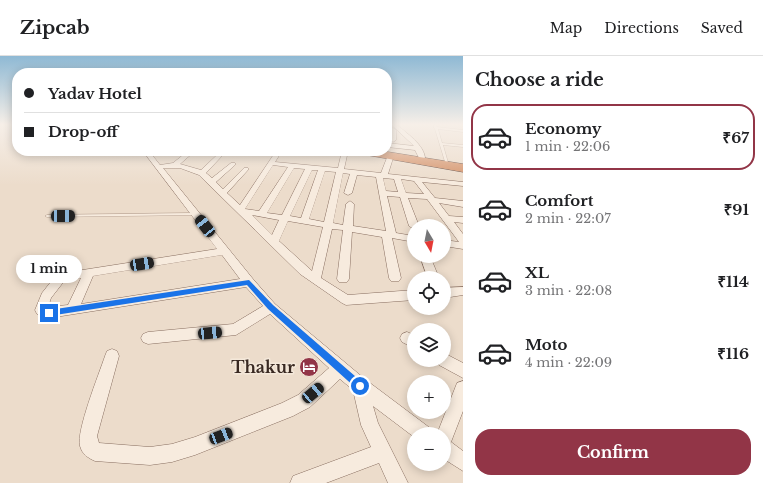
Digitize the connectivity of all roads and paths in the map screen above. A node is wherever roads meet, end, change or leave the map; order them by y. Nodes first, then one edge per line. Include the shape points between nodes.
1 (441, 144) edge
2 (416, 145) edge
3 (451, 145) edge
4 (463, 146) edge
5 (392, 150) edge
6 (421, 155) junction
7 (150, 156) edge
8 (186, 156) edge
9 (220, 156) dead end
10 (275, 156) edge
11 (343, 156) edge
12 (387, 156) edge
13 (270, 163) junction
14 (176, 164) junction
15 (233, 164) dead end
16 (448, 165) junction
17 (292, 166) junction
18 (158, 167) junction
19 (309, 168) junction
20 (463, 168) edge
21 (246, 169) dead end
22 (322, 169) junction
23 (339, 171) junction
24 (202, 173) junction
25 (354, 173) junction
26 (382, 176) junction
27 (397, 178) junction
28 (417, 180) junction
29 (212, 182) junction
30 (463, 184) edge
31 (223, 193) junction
32 (348, 193) dead end
33 (382, 193) junction
34 (403, 194) junction
35 (431, 199) junction
36 (350, 204) dead end
37 (463, 204) edge
38 (240, 211) junction
39 (195, 214) junction
40 (262, 214) junction
41 (47, 216) dead end
42 (286, 218) junction
43 (413, 219) edge
44 (446, 219) edge
45 (451, 219) edge
46 (463, 220) edge
47 (304, 221) junction
48 (328, 225) junction
49 (451, 226) edge
50 (347, 228) junction
51 (451, 231) edge
52 (456, 232) junction
53 (389, 235) junction
54 (407, 238) edge
55 (463, 241) edge
56 (273, 242) junction
57 (451, 244) edge
58 (463, 246) edge
59 (224, 251) junction
60 (89, 272) junction
61 (395, 278) dead end
62 (343, 279) dead end
63 (315, 280) junction
64 (249, 282) junction
65 (463, 292) edge
66 (451, 293) edge
67 (407, 296) edge
68 (271, 307) junction
69 (72, 310) junction
70 (148, 338) dead end
71 (112, 356) dead end
72 (451, 364) edge
73 (340, 369) junction
74 (463, 371) edge
75 (360, 386) junction
76 (463, 389) edge
77 (415, 427) edge
78 (448, 427) edge
79 (383, 452) junction
80 (451, 453) edge
81 (463, 462) edge
82 (300, 483) edge
83 (398, 483) edge

1 - 16 lane
2 - 6 street
3 - 4 lane
5 - 6 highway
6 - 16 highway
7 - 18 street
8 - 14 street
9 - 24 street
10 - 13 street
11 - 23 street
12 - 26 street
13 - 17 street
13 - 38 street
14 - 18 street
14 - 24 street via 188,166
15 - 29 street
16 - 20 highway
17 - 19 street
17 - 40 street
18 - 39 street
19 - 22 street
19 - 42 street
21 - 31 street
22 - 23 street
22 - 47 street
23 - 25 street
23 - 48 street
24 - 29 street
25 - 26 street
25 - 32 street
26 - 27 street
26 - 33 street
27 - 28 street
27 - 34 street
28 - 30 street
28 - 35 street
29 - 31 street
31 - 38 street
33 - 34 street
33 - 53 street
34 - 35 street
34 - 43 street
35 - 37 street
35 - 44 street
36 - 50 street
38 - 40 street
38 - 56 street
39 - 41 lane
39 - 59 street
40 - 42 street
42 - 47 street
42 - 56 street
45 - 46 street
47 - 48 street
48 - 50 street
48 - 63 street
49 - 52 street
50 - 53 street
50 - 62 street
51 - 52 street
52 - 55 street
53 - 54 street
53 - 61 street
56 - 63 street
57 - 58 street
59 - 60 street
59 - 64 street
60 - 69 street
60 - 69 street via 61,277 46,296 41,310 49,313
63 - 67 street via 346,300
64 - 68 street
64 - 69 street
65 - 66 street
68 - 70 street via 236,328 225,331
68 - 73 street
71 - 73 street via 88,436 88,446 95,452 150,456 195,446 287,410 304,401
72 - 74 street
73 - 75 street
75 - 77 street
75 - 79 street via 370,424
76 - 78 street
79 - 82 street
79 - 83 street
80 - 81 street

